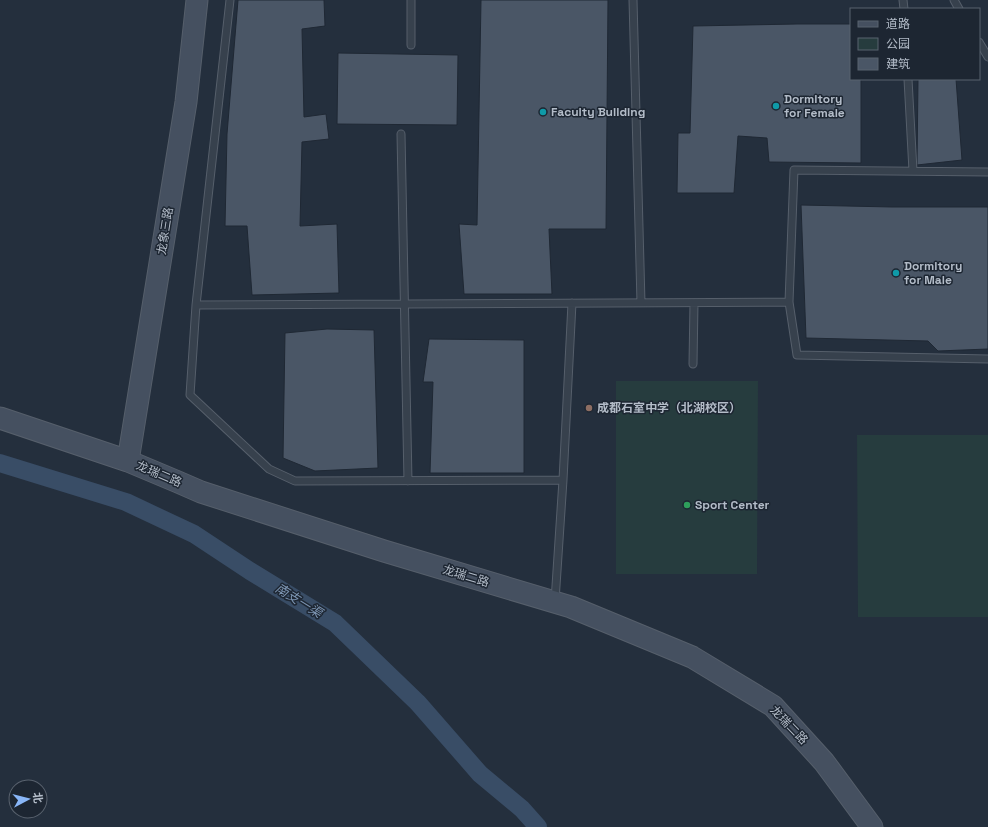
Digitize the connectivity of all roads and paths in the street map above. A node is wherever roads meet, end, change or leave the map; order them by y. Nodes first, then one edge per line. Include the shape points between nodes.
1 (197, 0) edge
2 (230, 0) edge
3 (411, 0) edge
4 (633, 0) edge
5 (980, 44) edge
6 (411, 45) dead end
7 (988, 57) edge
8 (908, 80) edge
9 (401, 134) dead end
10 (913, 171) junction
11 (988, 172) edge
12 (789, 302) junction
13 (572, 303) junction
14 (641, 303) junction
15 (694, 303) junction
16 (404, 304) junction
17 (196, 305) junction
18 (988, 359) edge
19 (693, 364) dead end
20 (0, 418) edge
21 (128, 461) junction
22 (563, 480) junction
23 (408, 481) junction
24 (555, 602) junction
25 (872, 827) edge

1 - 21 street, 龙象三路 via 186,102
2 - 17 lane
3 - 6 lane
4 - 14 lane
5 - 7 lane
8 - 10 lane
9 - 16 lane
10 - 11 lane
10 - 12 lane via 794,170
12 - 15 lane
12 - 18 lane via 797,355
13 - 14 lane
13 - 16 lane
13 - 22 lane
14 - 15 lane
15 - 19 lane
16 - 17 lane
16 - 23 lane
17 - 23 lane via 190,395 269,469 295,481
20 - 21 street, 龙瑞二路
21 - 24 street, 龙瑞二路 via 201,492 384,551
22 - 23 lane
22 - 24 lane
24 - 25 street, 龙瑞二路 via 692,657 773,706 824,762

